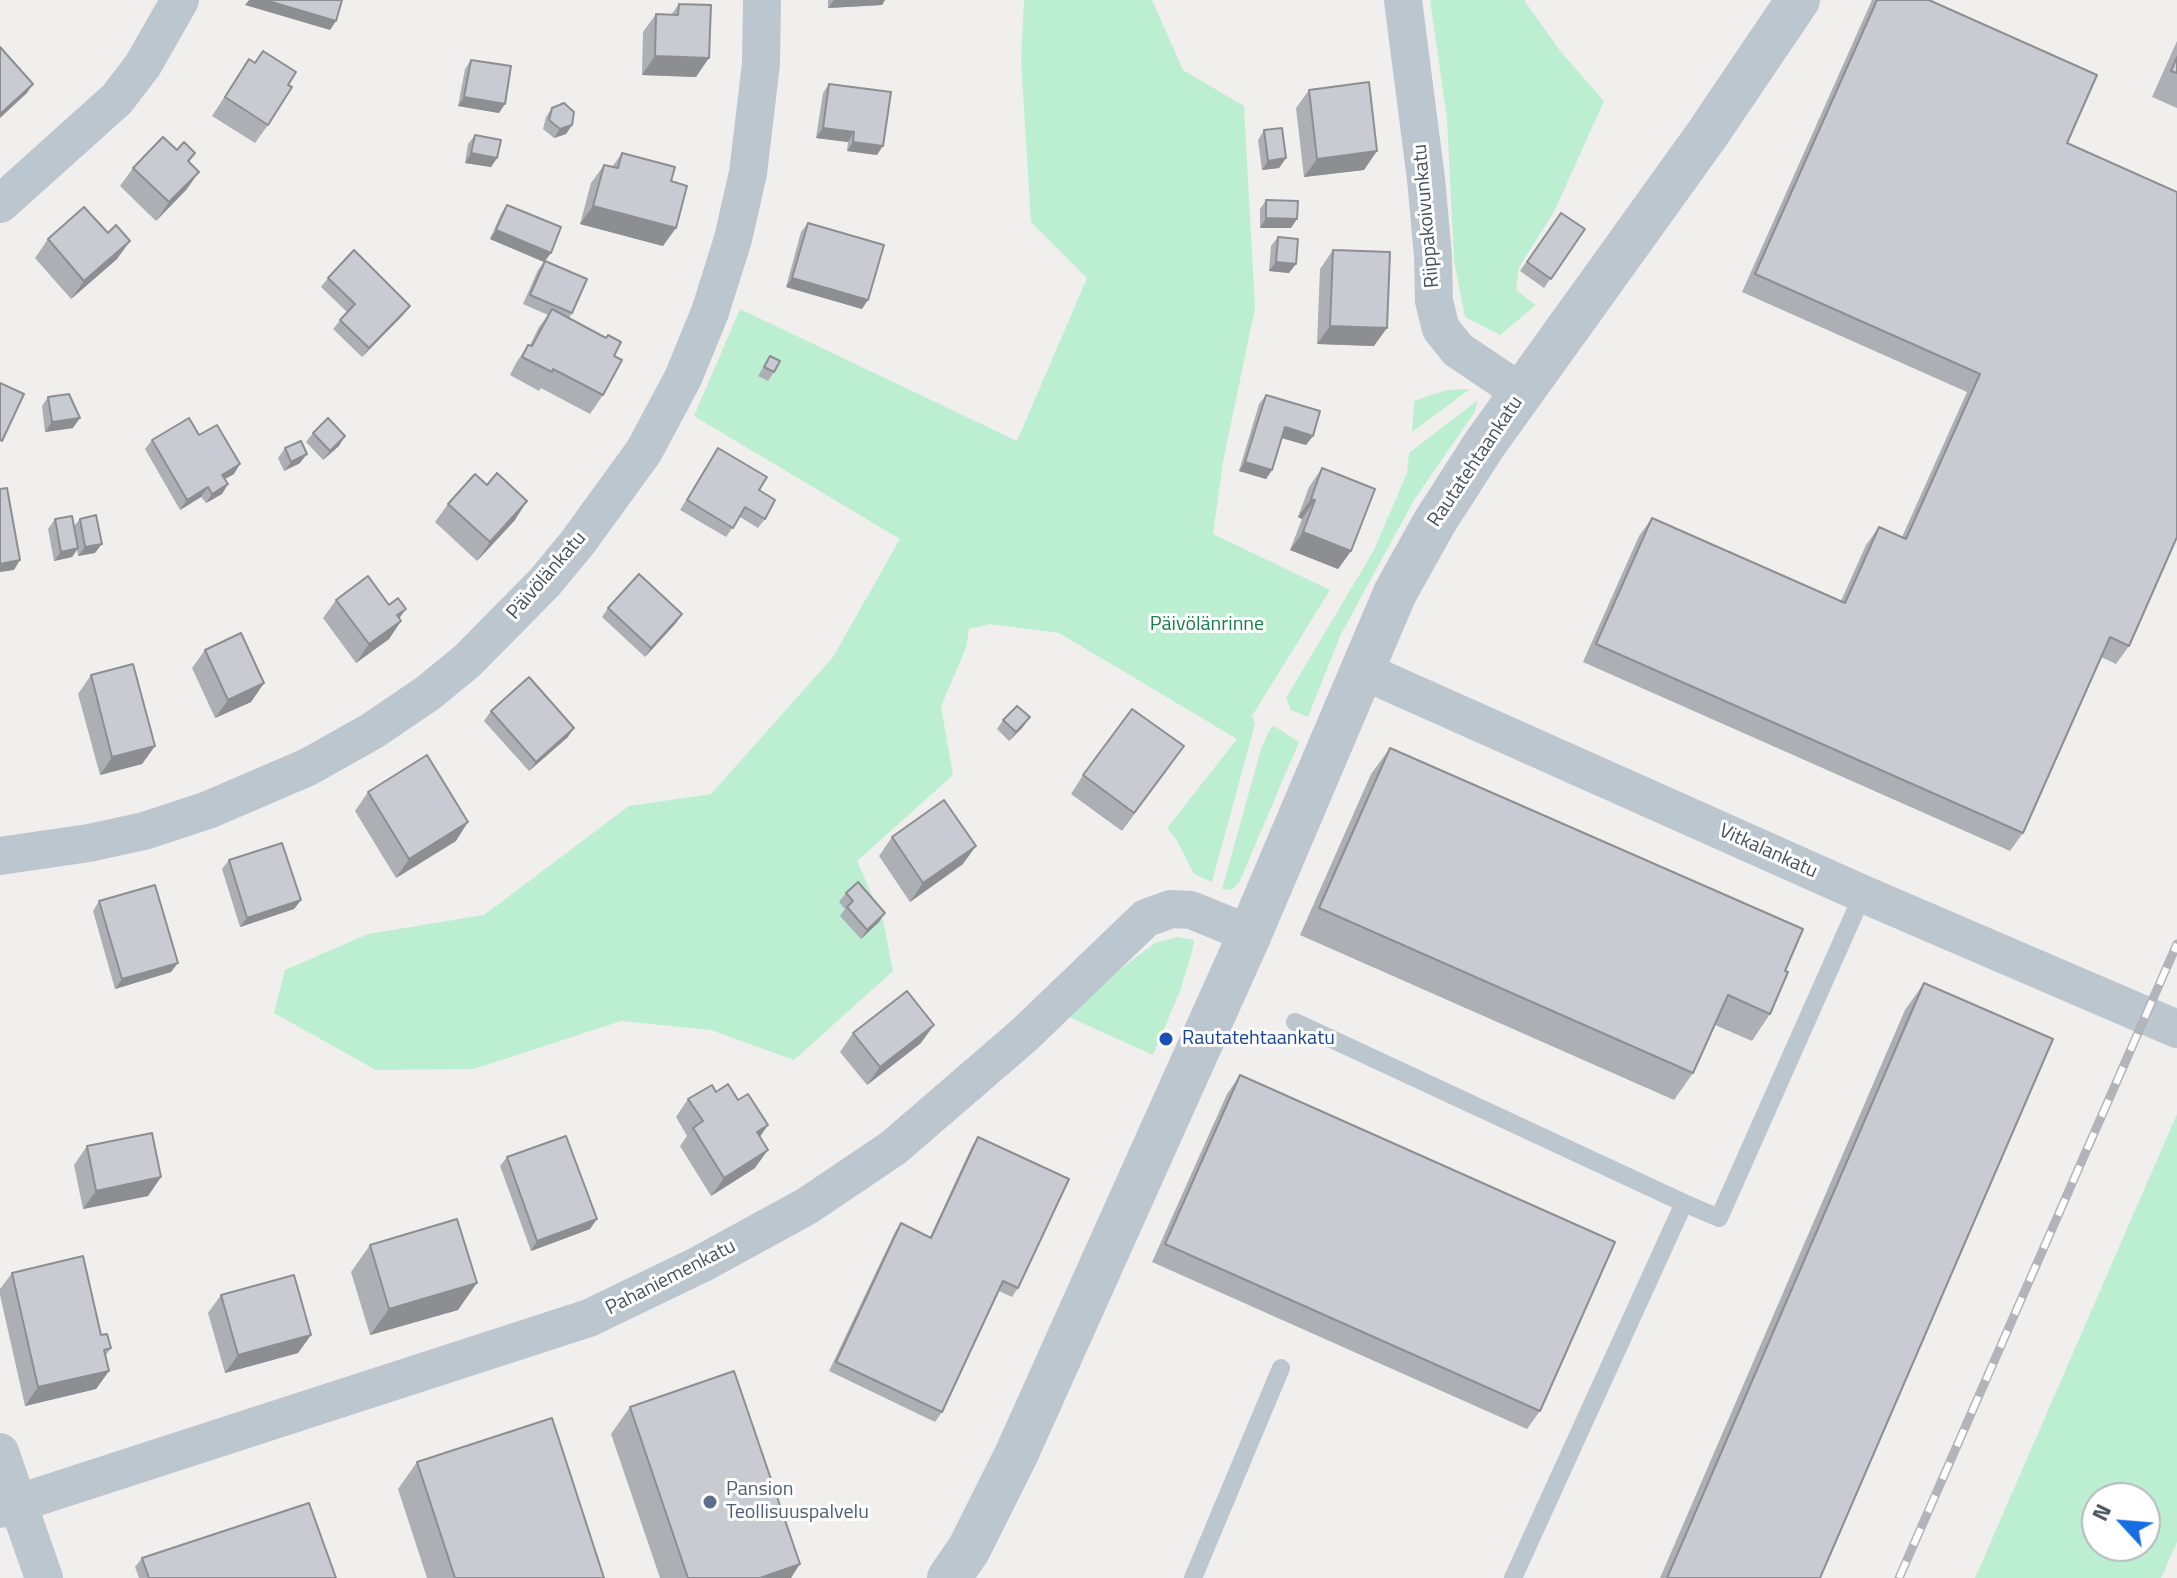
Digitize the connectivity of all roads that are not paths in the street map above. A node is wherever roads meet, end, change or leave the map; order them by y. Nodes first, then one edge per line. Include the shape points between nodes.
1 (180, 0) edge
2 (762, 0) edge
3 (1403, 0) edge
4 (1798, 0) edge
5 (0, 204) edge
6 (1522, 393) junction
7 (1361, 670) junction
8 (0, 856) edge
9 (1863, 894) junction
10 (1250, 934) junction
11 (1295, 1022) dead end
12 (2177, 1029) edge
13 (1684, 1203) junction
14 (1281, 1368) dead end
15 (0, 1452) edge
16 (9, 1506) edge
17 (957, 1576) edge
18 (44, 1578) edge
19 (1193, 1578) edge
20 (1513, 1578) edge

1 - 5 street via 117,99
2 - 8 street, Päivölänkatu via 761,64 748,173 710,312 644,451 545,582 428,693 308,767 144,831
3 - 6 street, Riippakoivunkatu via 1441,329 1458,350
4 - 6 street, Rautatehtaankatu
6 - 7 street, Rautatehtaankatu via 1434,523
7 - 9 street, Vitkalankatu
7 - 10 street, Rautatehtaankatu
9 - 12 street, Vitkalankatu
9 - 13 lane via 1719,1218
10 - 16 street, Pahaniemenkatu via 1191,910 1171,909 1146,918 1023,1036 893,1148 794,1214 589,1318
10 - 17 street, Rautatehtaankatu
11 - 13 lane
13 - 20 lane
14 - 19 lane
15 - 16 street
16 - 18 street

